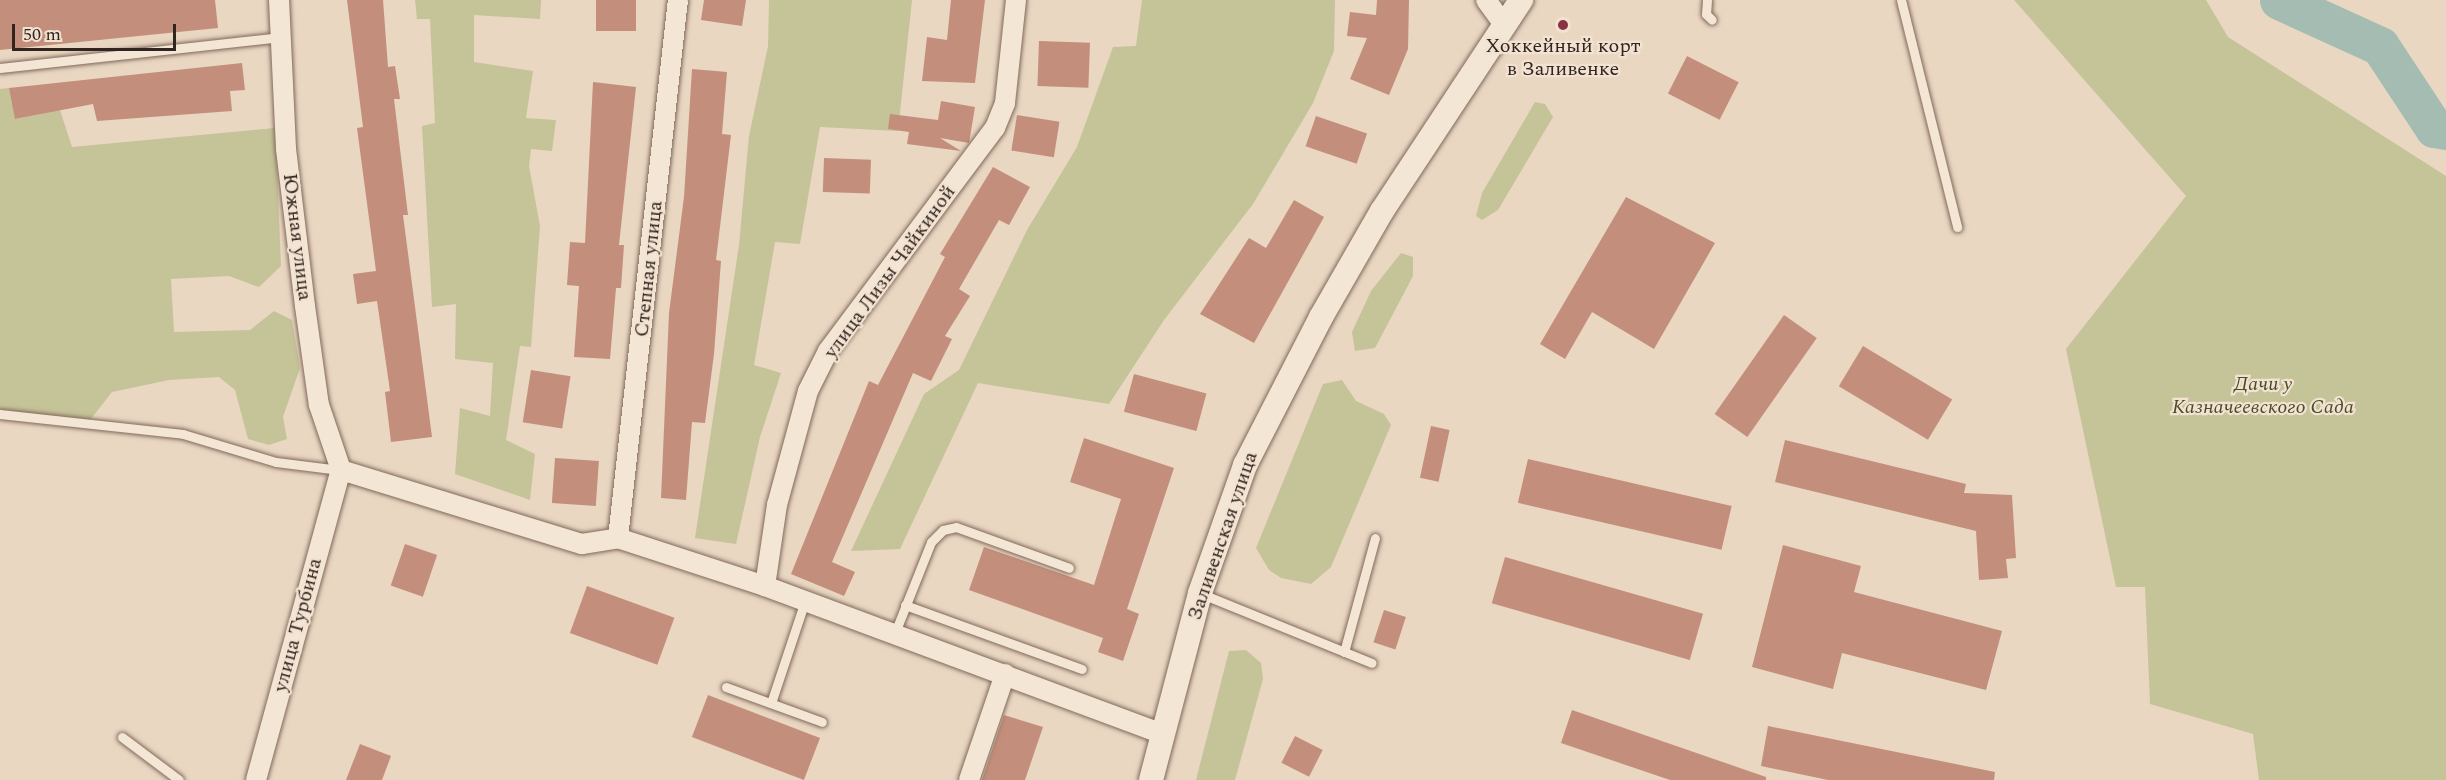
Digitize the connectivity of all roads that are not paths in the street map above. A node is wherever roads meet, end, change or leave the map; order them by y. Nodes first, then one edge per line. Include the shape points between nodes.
1 (279, 0) edge
2 (678, 0) edge
3 (1016, 0) edge
4 (1486, 0) edge
5 (1521, 0) edge
6 (1707, 0) edge
7 (1901, 0) edge
8 (1712, 20) dead end
9 (1505, 26) junction
10 (281, 37) junction
11 (0, 68) edge
12 (1957, 227) dead end
13 (0, 414) edge
14 (341, 470) junction
15 (618, 538) junction
16 (1375, 538) dead end
17 (1069, 568) dead end
18 (765, 586) junction
19 (1200, 593) junction
20 (805, 601) junction
21 (905, 605) junction
22 (894, 635) junction
23 (1344, 652) junction
24 (1372, 663) dead end
25 (1082, 669) dead end
26 (1005, 674) junction
27 (726, 687) dead end
28 (771, 703) junction
29 (822, 722) dead end
30 (1162, 734) junction
31 (122, 737) dead end
32 (179, 780) edge
33 (255, 780) edge
34 (969, 780) edge
35 (1151, 780) edge

1 - 10 street, Южная улица
2 - 15 street, Степная улица
3 - 18 street, улица Лизы Чайкиной via 1005,103 995,128 828,351 808,391 779,496
4 - 9 street
5 - 9 street, Заливенская улица
6 - 8 lane via 1706,14
7 - 12 lane
9 - 19 street, Заливенская улица via 1382,211 1321,316 1245,465
10 - 11 lane
10 - 14 street, Южная улица via 286,149 308,328 319,405
13 - 14 lane via 183,434 276,462
14 - 15 street via 582,544
14 - 33 street, улица Турбина
15 - 18 street
16 - 23 lane
17 - 21 lane via 950,528 931,542
18 - 20 street
19 - 23 lane
19 - 30 street, Заливенская улица
20 - 22 street
20 - 28 lane
21 - 22 lane
21 - 25 lane
22 - 26 street
23 - 24 lane
26 - 30 street
26 - 34 street
27 - 28 lane
28 - 29 lane
30 - 35 street, Заливенская улица
31 - 32 lane

